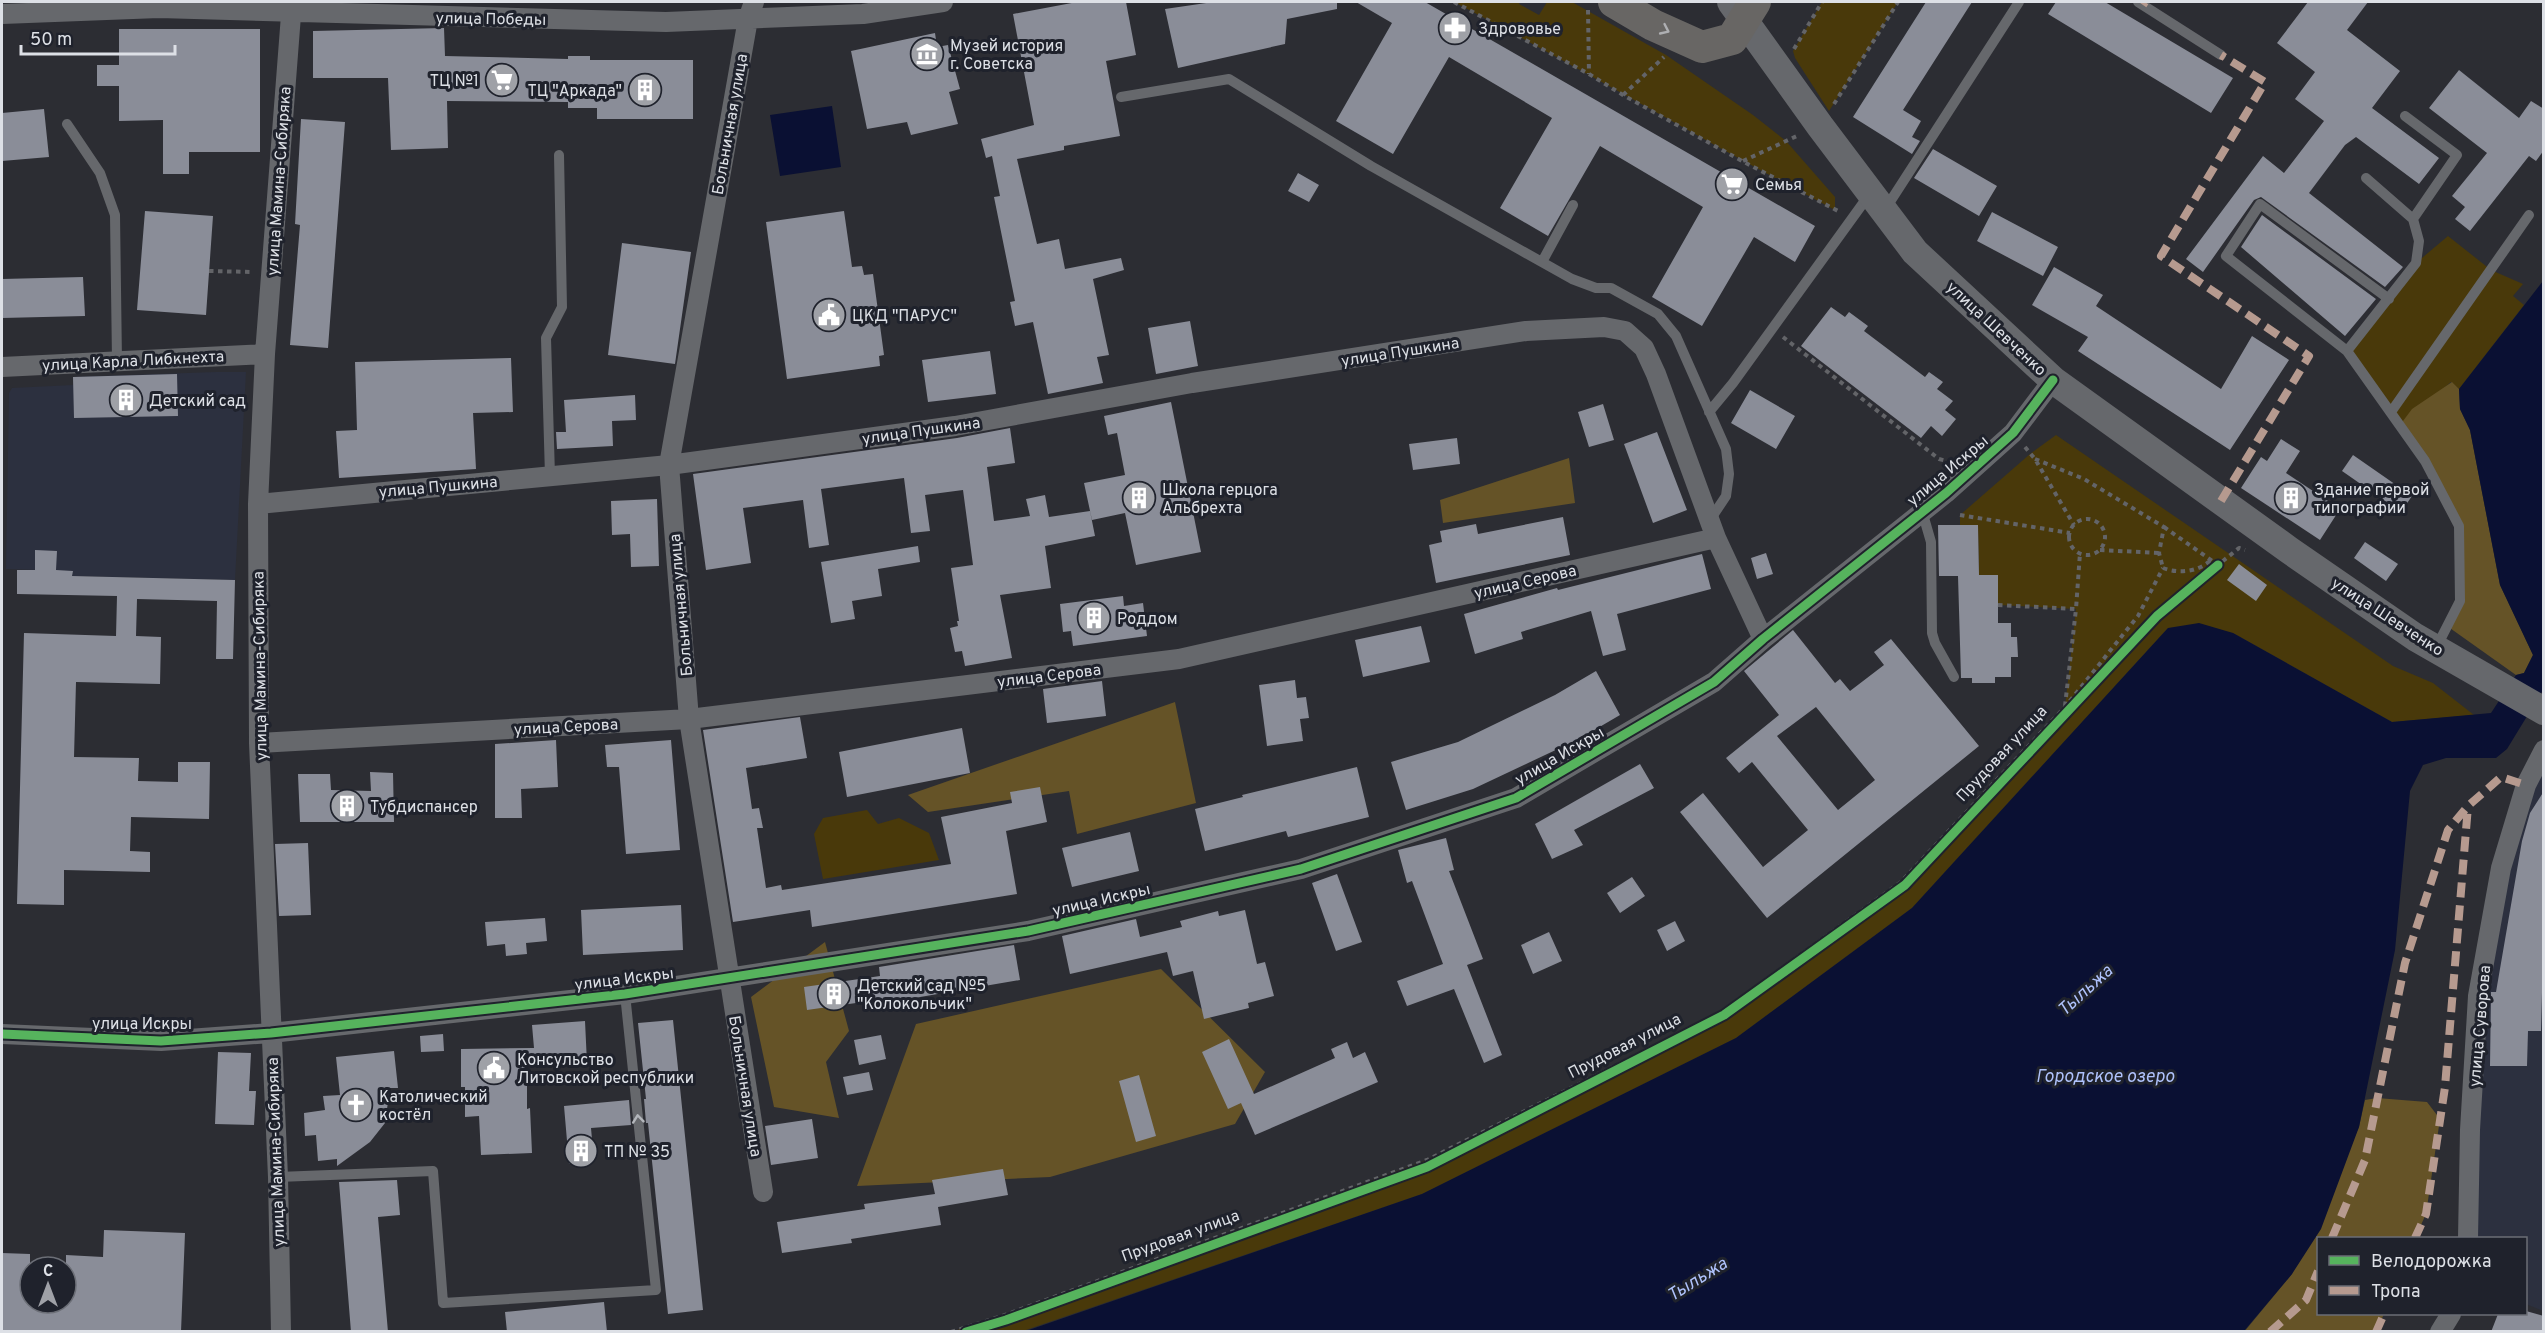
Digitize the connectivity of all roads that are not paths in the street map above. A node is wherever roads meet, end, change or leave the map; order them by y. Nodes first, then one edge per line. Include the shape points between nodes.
1 (943, 2) edge
2 (2019, 2) edge
3 (2138, 2) edge
4 (1601, 6) edge
5 (291, 7) edge
6 (1743, 8) edge
7 (751, 10) edge
8 (2, 14) edge
9 (2221, 55) dead end
10 (1121, 97) dead end
11 (2404, 116) dead end
12 (67, 124) dead end
13 (559, 154) dead end
14 (2366, 178) dead end
15 (1878, 201) junction
16 (1573, 205) dead end
17 (2529, 214) dead end
18 (2413, 219) junction
19 (1542, 262) junction
20 (2389, 299) junction
21 (2348, 351) junction
22 (265, 354) junction
23 (117, 361) junction
24 (2, 366) edge
25 (2053, 380) junction
26 (1709, 412) junction
27 (2391, 412) junction
28 (669, 465) junction
29 (549, 476) junction
30 (258, 504) junction
31 (1922, 511) junction
32 (1713, 529) junction
33 (1764, 639) junction
34 (2445, 654) junction
35 (1954, 677) dead end
36 (2544, 711) edge
37 (689, 719) junction
38 (259, 743) junction
39 (2544, 750) edge
40 (729, 980) junction
41 (625, 994) junction
42 (270, 1033) junction
43 (2, 1034) edge
44 (278, 1177) junction
45 (763, 1192) dead end
46 (2468, 1237) edge
47 (2450, 1315) edge
48 (281, 1332) edge
49 (2440, 1332) edge

1 - 7 street, улица Победы via 863,14
2 - 15 lane
3 - 9 lane
4 -> 6 main road via 1702,47 1732,39
5 - 7 street, улица Победы via 666,22
5 - 8 street, улица Победы
5 - 22 street, улица Мамина-Сибиряка
6 - 15 main road, улица Шевченко via 1820,126
7 - 28 street, Больничная улица
10 - 19 lane via 1229,79
11 - 18 lane via 2457,155
12 - 23 lane via 100,173 115,215
13 - 29 lane via 562,307 546,338
14 - 18 lane
15 - 25 main road, улица Шевченко via 1915,252
15 - 26 lane via 1855,217
16 - 19 lane
17 - 27 lane
18 - 20 lane via 2419,241 2416,263
19 - 26 lane via 1580,282 1611,288 1658,314 1676,336
20 - 21 lane
20 - 21 lane via 2260,204 2226,256
21 - 27 lane
22 - 23 street, улица Карла Либкнехта
22 - 30 street, улица Мамина-Сибиряка
23 - 24 street, улица Карла Либкнехта
25 - 31 street, улица Искры via 2013,433
25 - 34 main road, улица Шевченко via 2289,550
26 - 32 lane via 1725,449 1729,474 1726,496
27 - 34 lane via 2425,461 2459,526 2460,601
28 - 29 street, улица Пушкина
28 - 32 street, улица Пушкина via 955,426 1191,383 1515,333 1604,327 1625,332 1644,348
28 - 37 street, Больничная улица
29 - 30 street, улица Пушкина
30 - 38 street, улица Мамина-Сибиряка
31 - 33 street, улица Искры
31 - 35 lane via 1931,542 1932,633
32 - 33 street
32 - 37 street, улица Серова via 1179,659
33 - 40 street, улица Искры via 1714,682 1516,798 1301,868 1028,931
34 - 36 main road, улица Шевченко
37 - 38 street, улица Серова
37 - 40 street, Больничная улица
38 - 42 street, улица Мамина-Сибиряка
39 - 46 street, улица Суворова via 2526,785 2501,868 2478,996
40 - 41 street, улица Искры
40 - 45 street, Больничная улица
41 - 42 street, улица Искры
44 -> 41 lane via 433,1171 443,1303 656,1290
42 - 43 street, улица Искры via 161,1041
42 - 44 street, улица Мамина-Сибиряка
44 - 48 street, улица Мамина-Сибиряка
47 - 49 street

